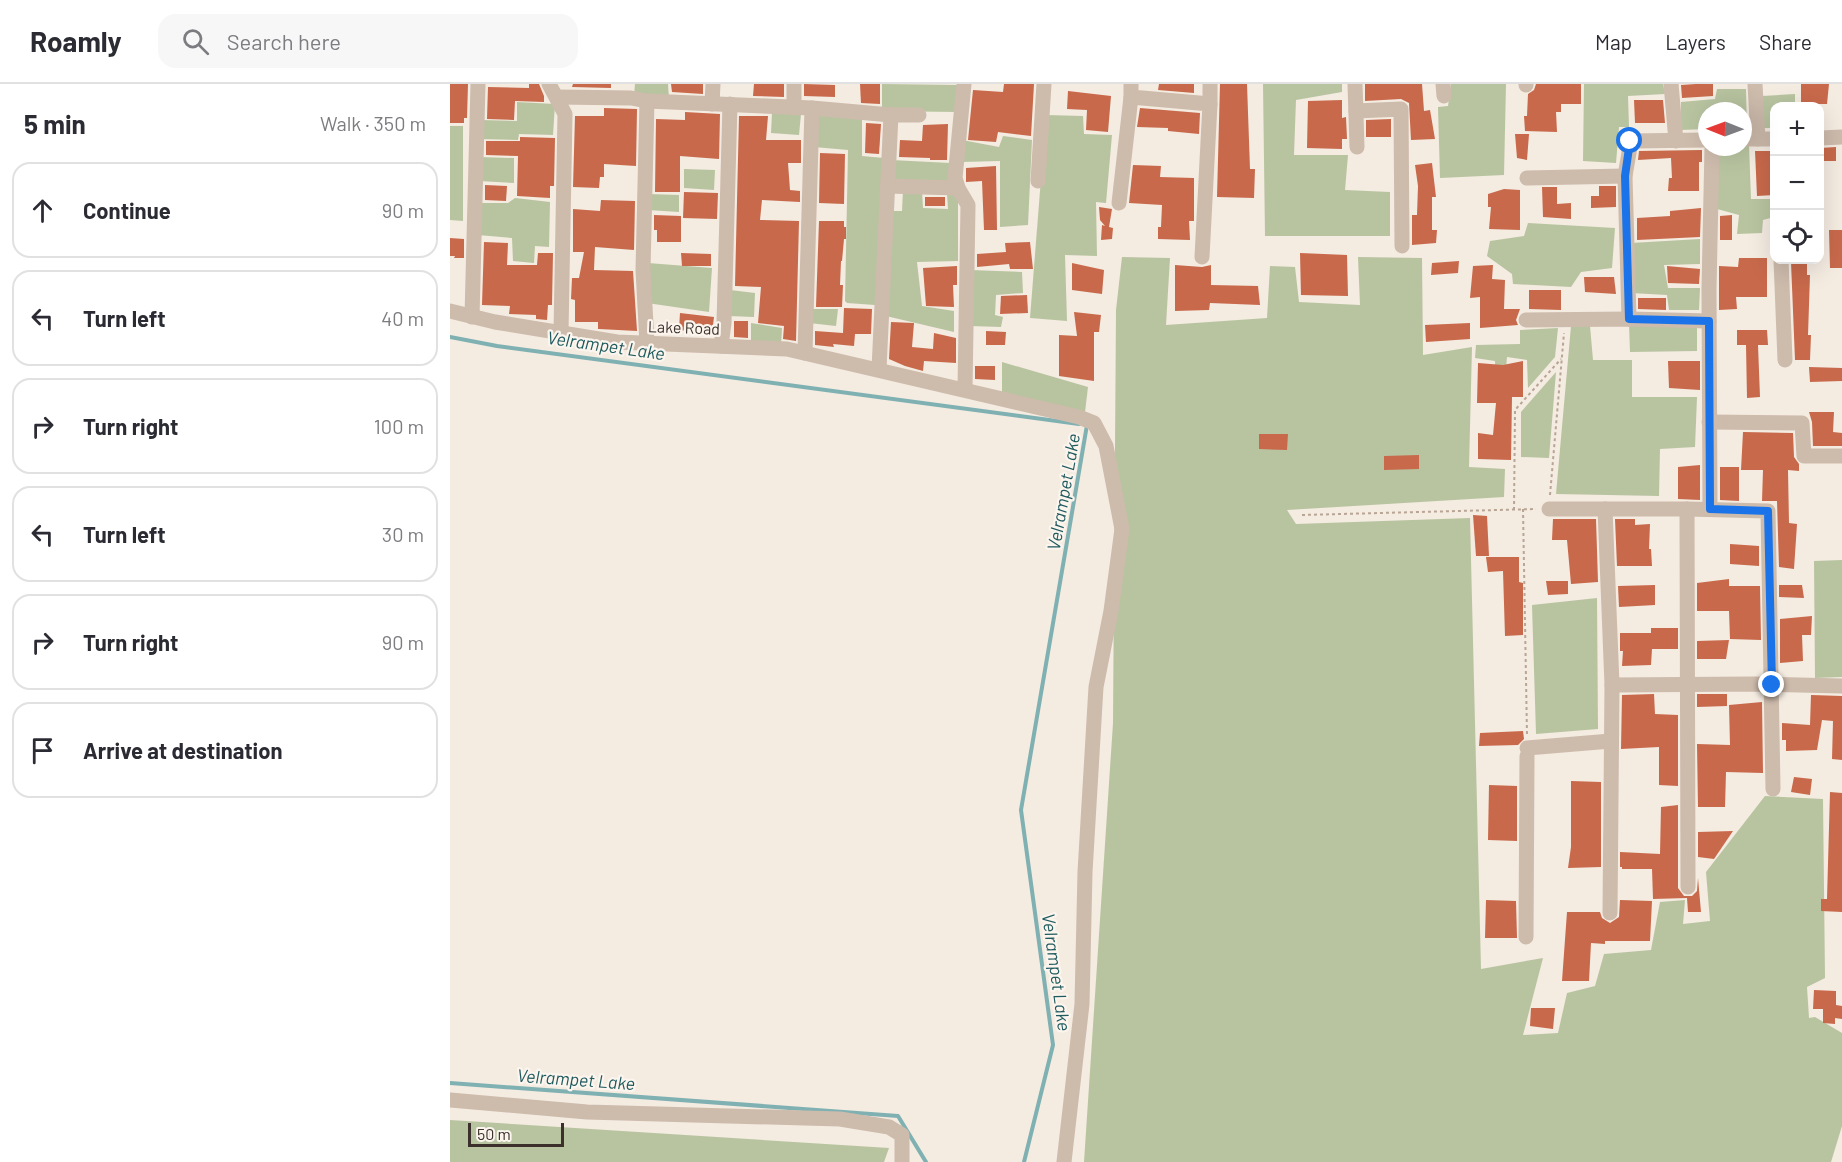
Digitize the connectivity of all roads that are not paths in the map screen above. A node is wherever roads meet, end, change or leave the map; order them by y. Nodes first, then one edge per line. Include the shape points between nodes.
1 (478, 84) edge
2 (542, 84) edge
3 (713, 84) edge
4 (794, 84) edge
5 (964, 84) edge
6 (1044, 84) edge
7 (1210, 84) edge
8 (1355, 84) edge
9 (1671, 84) edge
10 (1755, 84) edge
11 (552, 88) edge
12 (1131, 90) edge
13 (632, 91) edge
14 (647, 101) junction
15 (712, 104) junction
16 (730, 104) junction
17 (1210, 104) junction
18 (794, 108) junction
19 (812, 108) junction
20 (1356, 111) junction
21 (919, 115) dead end
22 (891, 116) junction
23 (1752, 125) edge
24 (1842, 137) edge
25 (1824, 138) edge
26 (1752, 139) edge
27 (1770, 139) edge
28 (1698, 140) edge
29 (1676, 141) junction
30 (1357, 147) dead end
31 (1712, 156) edge
32 (1625, 176) junction
33 (1527, 178) dead end
34 (1038, 182) dead end
35 (887, 186) junction
36 (958, 188) junction
37 (1119, 203) dead end
38 (1402, 246) dead end
39 (1202, 257) dead end
40 (1781, 264) edge
41 (450, 311) edge
42 (472, 316) junction
43 (1629, 319) junction
44 (1526, 320) dead end
45 (1709, 321) junction
46 (561, 333) junction
47 (647, 343) junction
48 (721, 346) junction
49 (805, 353) junction
50 (1785, 360) dead end
51 (879, 369) junction
52 (965, 389) junction
53 (1709, 422) junction
54 (1842, 456) edge
55 (1549, 509) road end
56 (1605, 509) junction
57 (1687, 509) junction
58 (1710, 509) junction
59 (1612, 685) junction
60 (1688, 685) junction
61 (1772, 685) junction
62 (1842, 687) edge
63 (1611, 741) junction
64 (1773, 789) dead end
65 (1688, 887) dead end
66 (1610, 913) dead end
67 (1526, 937) dead end
68 (450, 1100) edge
69 (902, 1162) edge
70 (1064, 1162) edge

1 - 42 street
2 - 11 street
3 - 15 street
4 - 18 street
5 - 36 street via 955,178
6 - 34 street
7 - 17 street
8 - 20 street
9 - 29 street
10 - 23 street
11 - 13 street
11 - 46 street via 565,114
12 - 17 street
12 - 37 street
13 - 14 street
14 - 15 street
14 - 47 street via 643,270
15 - 16 street
16 - 18 street
16 - 48 street
17 - 39 street
18 - 19 street
19 - 22 street
19 - 49 street
20 - 30 street
20 - 38 street via 1401,109
21 - 22 street
22 - 35 street
24 - 25 street
26 - 27 street
28 - 29 street
29 - 32 street via 1630,141
31 - 45 street
32 - 33 street
32 - 43 street
35 - 36 street
35 - 51 street
36 - 52 street via 968,205
40 - 50 street
41 - 42 street, Lake Road
42 - 46 street, Lake Road
43 - 44 street
43 - 45 street
45 - 53 street
46 - 47 street, Lake Road
47 - 48 street, Lake Road
48 - 49 street, Lake Road
49 - 51 street, Lake Road
51 - 52 street, Lake Road
52 - 70 street, Lake Road via 1094,423 1106,446 1122,529 1096,687 1082,1004
53 - 54 street via 1802,423 1804,456
53 - 58 street
55 - 56 street
56 - 57 street
56 - 59 street
57 - 58 street
57 - 60 street
58 - 61 street via 1768,511
59 - 60 street
59 - 63 street
60 - 61 street
60 - 65 street
61 - 62 street
61 - 64 street
63 - 66 street
63 - 67 street via 1527,752
68 - 69 street via 587,1112 840,1119 889,1127 902,1135

